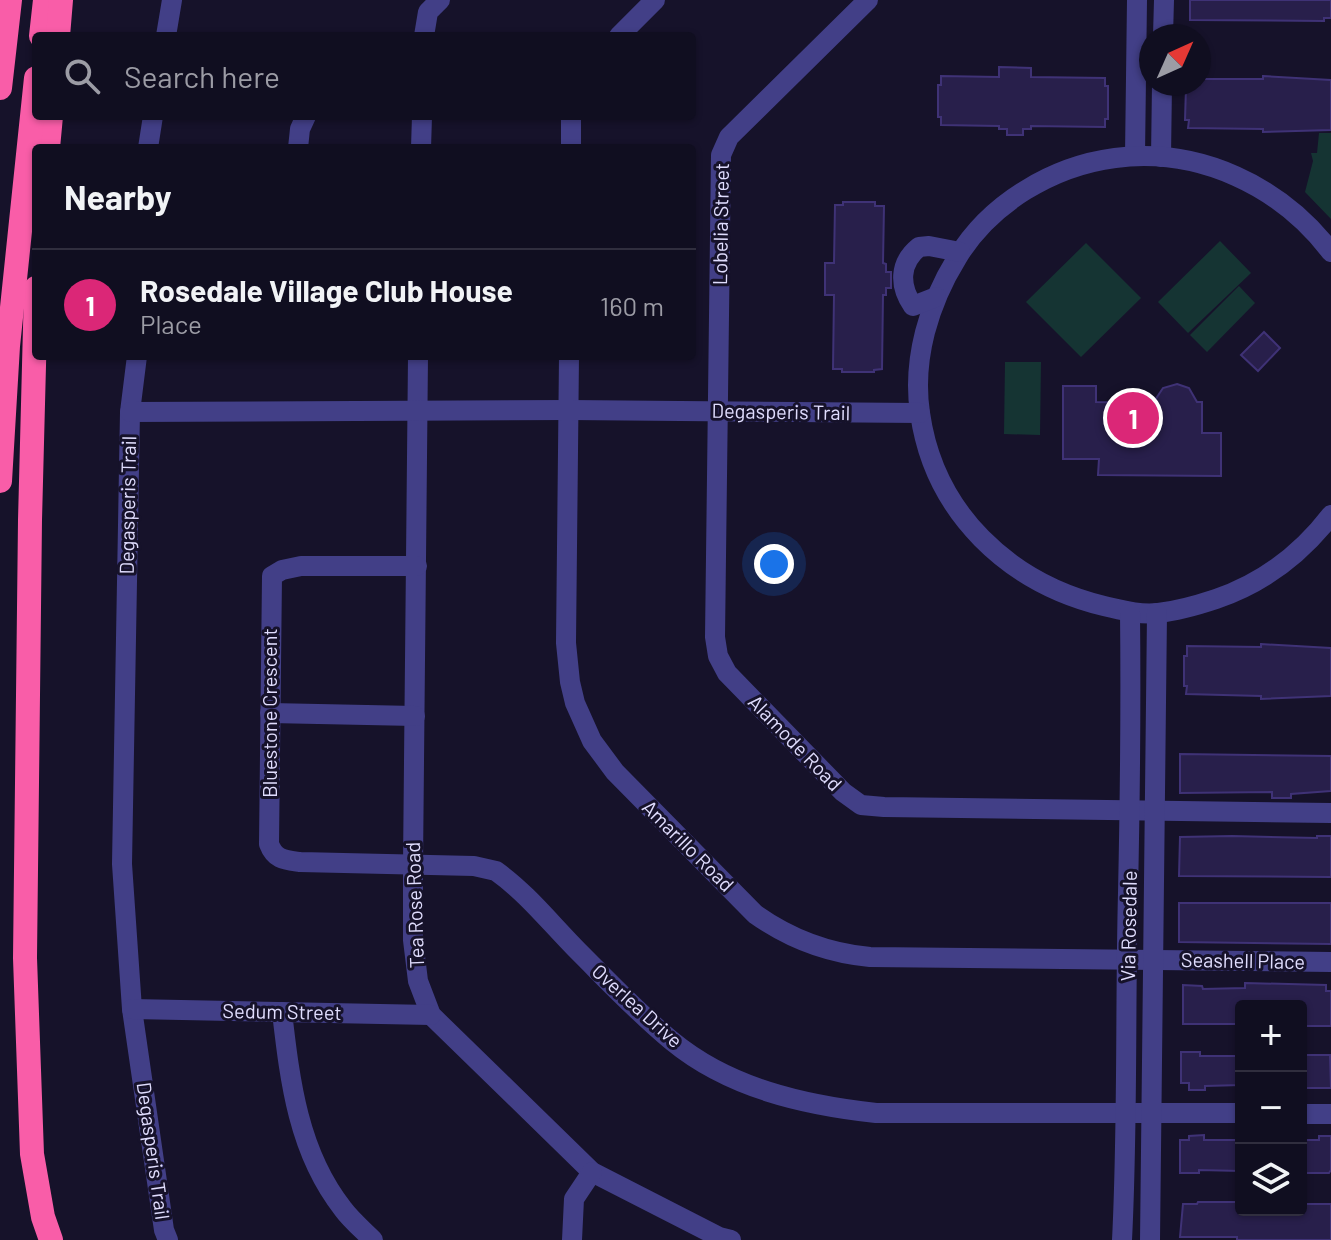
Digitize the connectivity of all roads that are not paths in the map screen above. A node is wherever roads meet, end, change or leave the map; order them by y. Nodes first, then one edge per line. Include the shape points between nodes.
1 (10, 0) edge
2 (45, 0) edge
3 (61, 0) edge
4 (172, 0) edge
5 (440, 0) edge
6 (655, 0) edge
7 (868, 0) edge
8 (1137, 0) edge
9 (1164, 0) edge
10 (1163, 24) edge
11 (41, 32) edge
12 (58, 32) edge
13 (167, 32) edge
14 (425, 32) edge
15 (623, 32) edge
16 (0, 88) edge
17 (1162, 96) edge
18 (32, 116) edge
19 (51, 120) edge
20 (152, 120) edge
21 (304, 120) edge
22 (422, 120) edge
23 (571, 120) edge
24 (48, 144) edge
25 (149, 144) edge
26 (298, 144) edge
27 (421, 144) edge
28 (571, 144) edge
29 (1135, 155) junction
30 (1161, 157) junction
31 (960, 252) junction
32 (1331, 252) edge
33 (936, 297) junction
34 (34, 360) edge
35 (136, 360) edge
36 (418, 360) edge
37 (569, 360) edge
38 (569, 410) junction
39 (130, 412) junction
40 (418, 412) junction
41 (718, 412) junction
42 (920, 413) junction
43 (0, 481) edge
44 (1331, 515) edge
45 (417, 566) junction
46 (1130, 612) junction
47 (1157, 613) junction
48 (270, 713) junction
49 (415, 716) junction
50 (1131, 811) junction
51 (1153, 811) junction
52 (1331, 813) edge
53 (413, 864) junction
54 (1128, 959) junction
55 (1154, 960) junction
56 (1331, 962) edge
57 (132, 1009) junction
58 (282, 1012) junction
59 (431, 1015) junction
60 (1151, 1112) junction
61 (1127, 1113) junction
62 (1235, 1113) edge
63 (1307, 1114) edge
64 (1331, 1114) edge
65 (592, 1172) junction
66 (723, 1239) edge
67 (51, 1240) edge
68 (168, 1240) edge
69 (373, 1240) edge
70 (572, 1240) edge
71 (1122, 1240) edge
72 (1150, 1240) edge

1 - 16 highway
2 - 11 highway
3 - 12 highway
4 - 13 street
5 - 14 street via 428,12
6 - 15 street
7 - 41 street, Lobelia Street via 724,146
8 - 29 street
9 - 10 street
17 - 30 street
18 - 43 highway
19 - 24 highway
20 - 25 street
21 - 26 street
22 - 27 street
23 - 28 street
29 - 30 street
29 - 31 street via 1085,164 1041,181 993,215
30 - 32 street via 1222,169 1270,193 1306,222
31 - 33 street
31 - 33 street via 919,247 905,263 902,283 913,306
33 - 42 street via 920,360
34 - 67 highway via 25,958 32,1154
35 - 39 street
36 - 40 street, Tea Rose Road
37 - 38 street, Amarillo Road
38 - 40 street, Degasperis Trail
38 - 41 street, Degasperis Trail
38 - 54 street, Amarillo Road via 566,643 575,703 592,741 615,772 755,914 801,941 851,955
39 - 40 street, Degasperis Trail
39 - 57 street, Degasperis Trail via 122,864
40 - 45 street, Tea Rose Road
41 - 42 street, Degasperis Trail
41 - 50 street, Alamode Road via 718,656 727,673 843,792 873,807
42 - 46 street via 942,481 992,549 1056,591
44 - 47 street via 1308,543 1262,578 1207,602
45 - 48 street, Bluestone Crescent via 301,566 272,576
45 - 49 street, Tea Rose Road
46 - 47 street
46 - 50 street, Via Rosedale
47 - 51 street, Via Rosedale
48 - 49 street
48 - 53 street, Bluestone Crescent via 273,854 300,862
49 - 53 street, Tea Rose Road
50 - 51 street, Alamode Road
50 - 54 street, Via Rosedale
51 - 52 street, Alamode Road
51 - 55 street, Via Rosedale
53 - 59 street, Tea Rose Road via 413,940 418,981
53 - 61 street, Overlea Drive via 496,871 672,1041 746,1084 825,1108 876,1113
54 - 55 street, Amarillo Road
54 - 61 street, Via Rosedale
55 - 56 street, Seashell Place
55 - 60 street, Via Rosedale
57 - 58 street, Sedum Street
57 - 68 street, Degasperis Trail
58 - 59 street, Sedum Street
58 - 69 street via 296,1111 313,1159 343,1209
59 - 65 street, Tea Rose Road
60 - 61 street, Overlea Drive
60 - 62 street, Overlea Drive
60 - 72 street, Via Rosedale
61 - 71 street, Via Rosedale
63 - 64 street
65 - 66 street, Tea Rose Road
65 - 70 street via 574,1199

